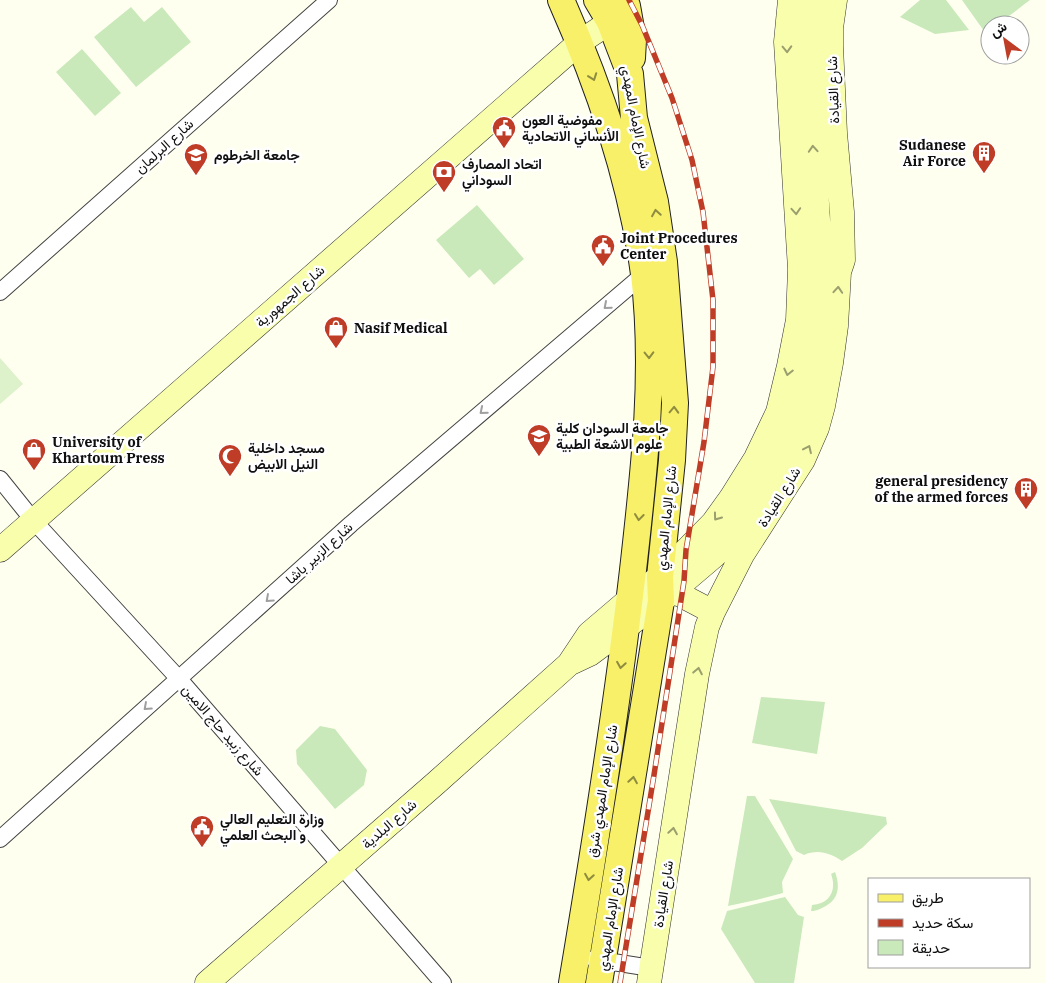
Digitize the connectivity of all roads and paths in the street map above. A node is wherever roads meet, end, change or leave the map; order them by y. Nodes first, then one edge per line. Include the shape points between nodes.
1 (329, 0) edge
2 (561, 0) edge
3 (790, 0) edge
4 (810, 0) edge
5 (835, 0) edge
6 (617, 5) edge
7 (580, 42) junction
8 (644, 274) junction
9 (0, 292) edge
10 (0, 479) edge
11 (33, 520) junction
12 (0, 550) edge
13 (664, 590) junction
14 (630, 599) junction
15 (713, 612) junction
16 (627, 627) junction
17 (569, 664) junction
18 (179, 679) junction
19 (0, 838) edge
20 (341, 866) junction
21 (577, 955) junction
22 (601, 972) edge
23 (650, 976) edge
24 (207, 983) edge
25 (443, 983) edge
26 (572, 983) edge

1 - 9 street, شارع البرلمان
2 - 7 main road, شارع الإمام المهدي
3 -> 13 main road, شارع القيادة via 786,42 800,269 798,320 790,366 778,412 756,458
13 -> 4 main road, شارع القيادة via 715,555 745,518 777,466 802,411 818,322 821,268 807,41
15 -> 5 main road, شارع القيادة via 742,555 803,460 823,406 843,260 831,46
6 - 7 main road, شارع الجمهورية
13 -> 6 main road, شارع الإمام المهدي via 674,403 671,345 655,202 634,118 630,74
7 -> 8 main road, شارع الإمام المهدي via 625,173
7 - 11 main road, شارع الجمهورية
8 -> 14 main road, شارع الإمام المهدي via 649,356 646,454
8 -> 18 street, شارع الزبير باشا via 351,524
10 - 11 street, شارع زبيد حاج الامين
11 - 12 main road, شارع الجمهورية
11 - 18 street, شارع زبيد حاج الامين
13 - 14 main road, شارع القيادة
13 - 15 main road
13 - 16 main road
22 -> 13 main road, شارع الإمام المهدي
14 - 16 main road, شارع الإمام المهدي شرق
14 - 17 main road, شارع القيادة via 589,634
23 -> 15 main road, شارع القيادة via 697,674
16 - 17 main road via 590,654
16 -> 21 main road, شارع الإمام المهدي شرق
17 - 20 main road, شارع البلدية
18 -> 19 street, شارع الزبير باشا
18 - 20 street, شارع زبيد حاج الامين
20 - 24 main road, شارع البلدية
20 - 25 street, شارع زبيد حاج الامين
21 - 22 street
21 - 26 main road, شارع الإمام المهدي شرق
22 - 23 street via 623,963

